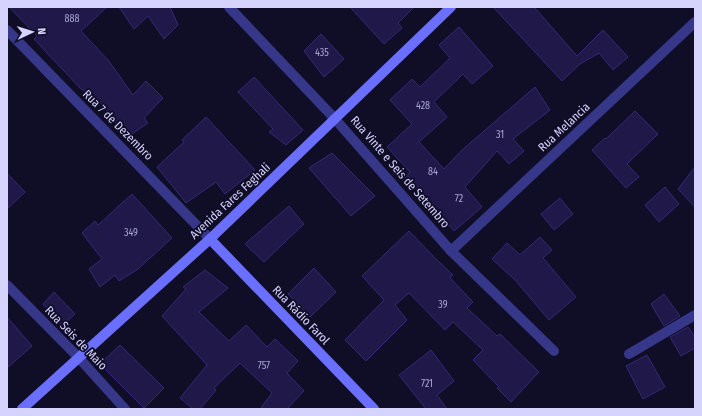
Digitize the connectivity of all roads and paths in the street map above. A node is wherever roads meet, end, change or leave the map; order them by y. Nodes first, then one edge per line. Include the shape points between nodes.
1 (229, 7) edge
2 (450, 7) edge
3 (695, 22) edge
4 (7, 30) edge
5 (335, 119) junction
6 (210, 239) junction
7 (451, 251) junction
8 (7, 285) edge
9 (695, 316) edge
10 (554, 351) dead end
11 (629, 354) dead end
12 (79, 358) junction
13 (22, 409) edge
14 (125, 409) edge
15 (374, 409) edge

1 - 5 street, Rua Vinte e Seis de Setembro
2 - 5 street, Avenida Fares Feghali
3 - 7 street, Rua Melancia
4 - 6 street, Rua 7 de Dezembro
5 - 6 street, Avenida Fares Feghali
5 - 7 street, Rua Vinte e Seis de Setembro
6 - 12 street, Avenida Fares Feghali
6 - 15 street, Rua Rádio Farol
7 - 10 street, Rua Vinte e Seis de Setembro
8 - 12 street, Rua Seis de Maio
9 - 11 street
12 - 13 street, Avenida Fares Feghali
12 - 14 street, Rua Seis de Maio

